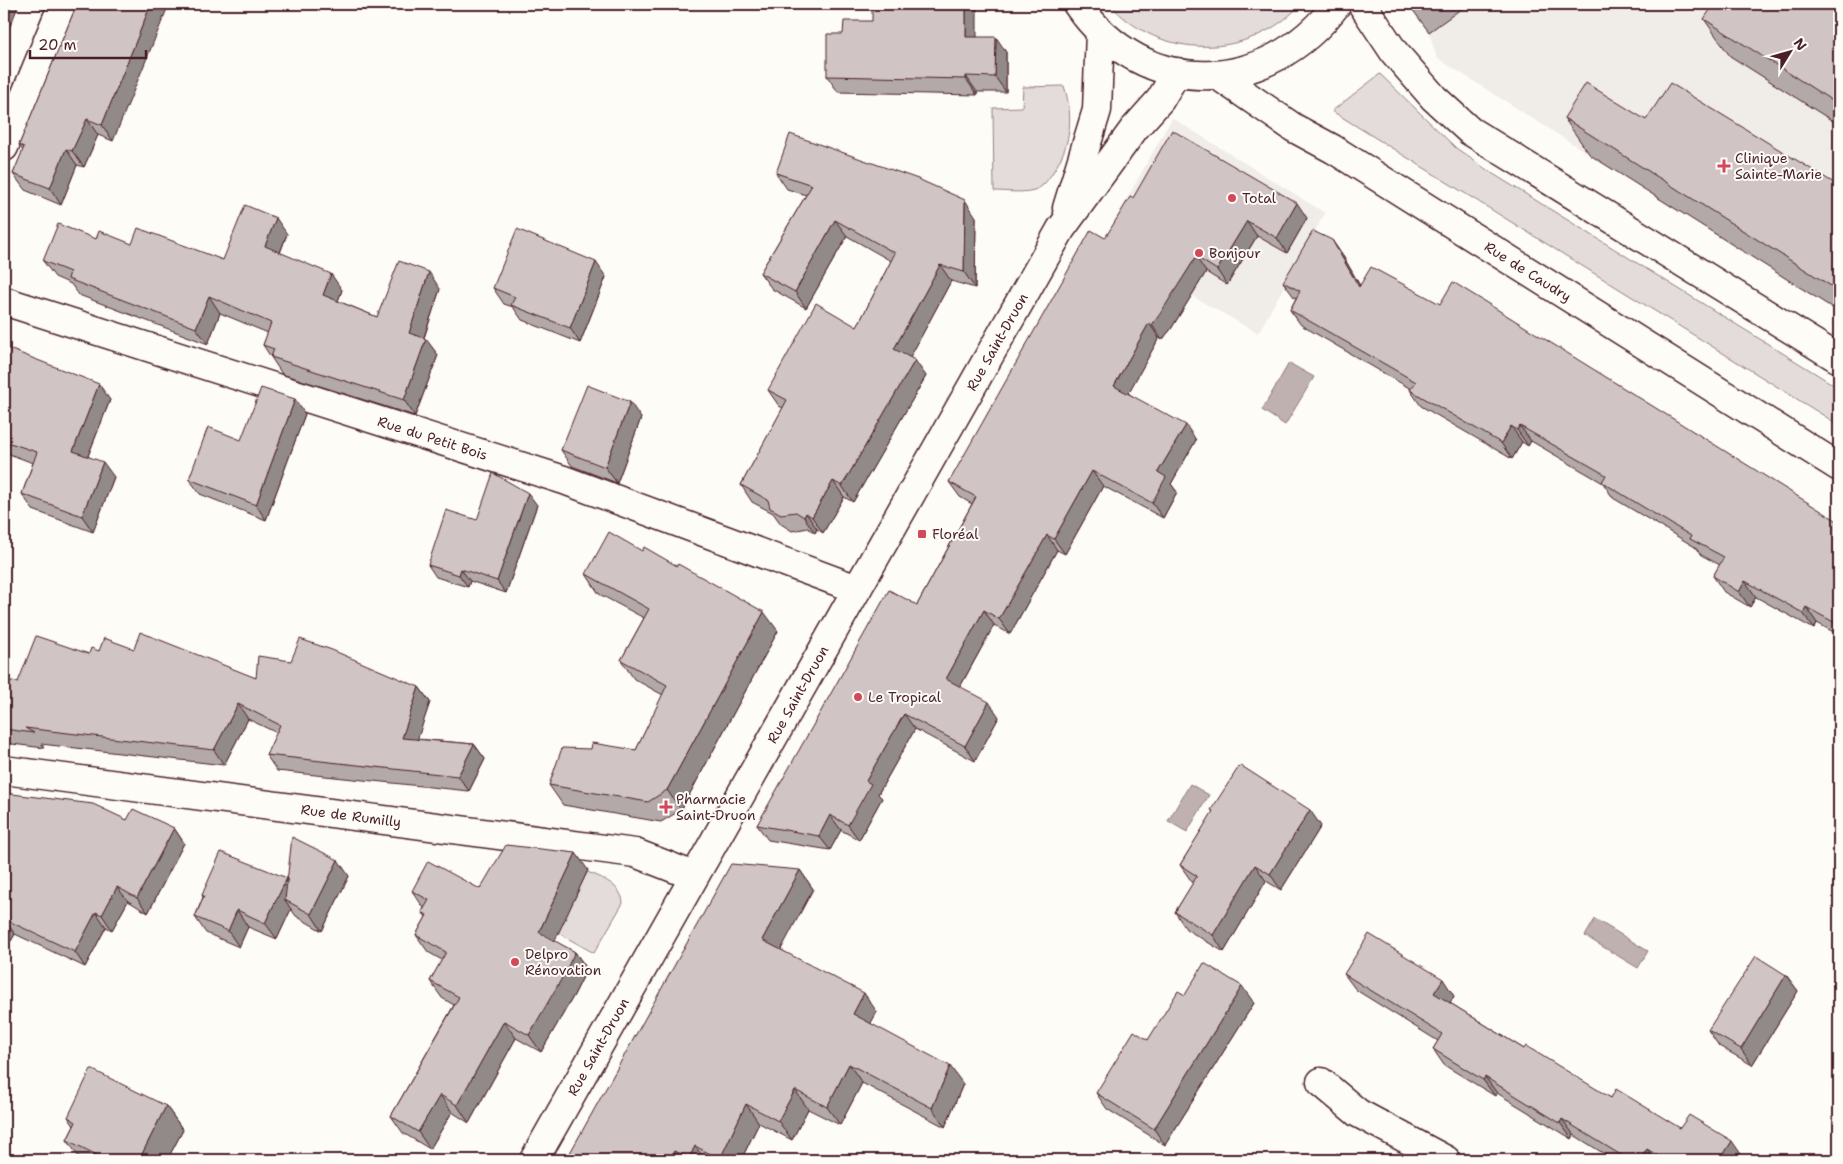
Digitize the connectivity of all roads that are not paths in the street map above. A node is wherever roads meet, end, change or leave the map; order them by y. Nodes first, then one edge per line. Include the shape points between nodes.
1 (62, 4) edge
2 (1076, 4) edge
3 (1337, 4) edge
4 (1362, 4) edge
5 (1100, 32) junction
6 (1177, 72) junction
7 (1217, 75) junction
8 (4, 147) edge
9 (1061, 229) junction
10 (4, 301) edge
11 (1839, 359) edge
12 (1839, 467) edge
13 (857, 589) junction
14 (4, 770) edge
15 (694, 876) junction
16 (1321, 1082) dead end
17 (534, 1160) edge
18 (1446, 1160) edge

1 - 8 street
2 - 5 street
3 - 7 street via 1314,33 1280,56 1258,66
4 - 11 street via 1394,52 1434,98 1470,132
5 - 6 street via 1138,59
5 - 9 street, Rue Saint-Druon via 1097,110
6 - 7 street
6 - 9 street, Rue Saint-Druon via 1160,100 1134,128
7 - 12 street, Rue de Caudry via 1294,128
9 - 13 street, Rue Saint-Druon
10 - 13 street, Rue du Petit Bois via 564,480
13 - 15 street, Rue Saint-Druon
14 - 15 street, Rue de Rumilly via 635,853
15 - 17 street, Rue Saint-Druon
16 - 18 street via 1358,1113

